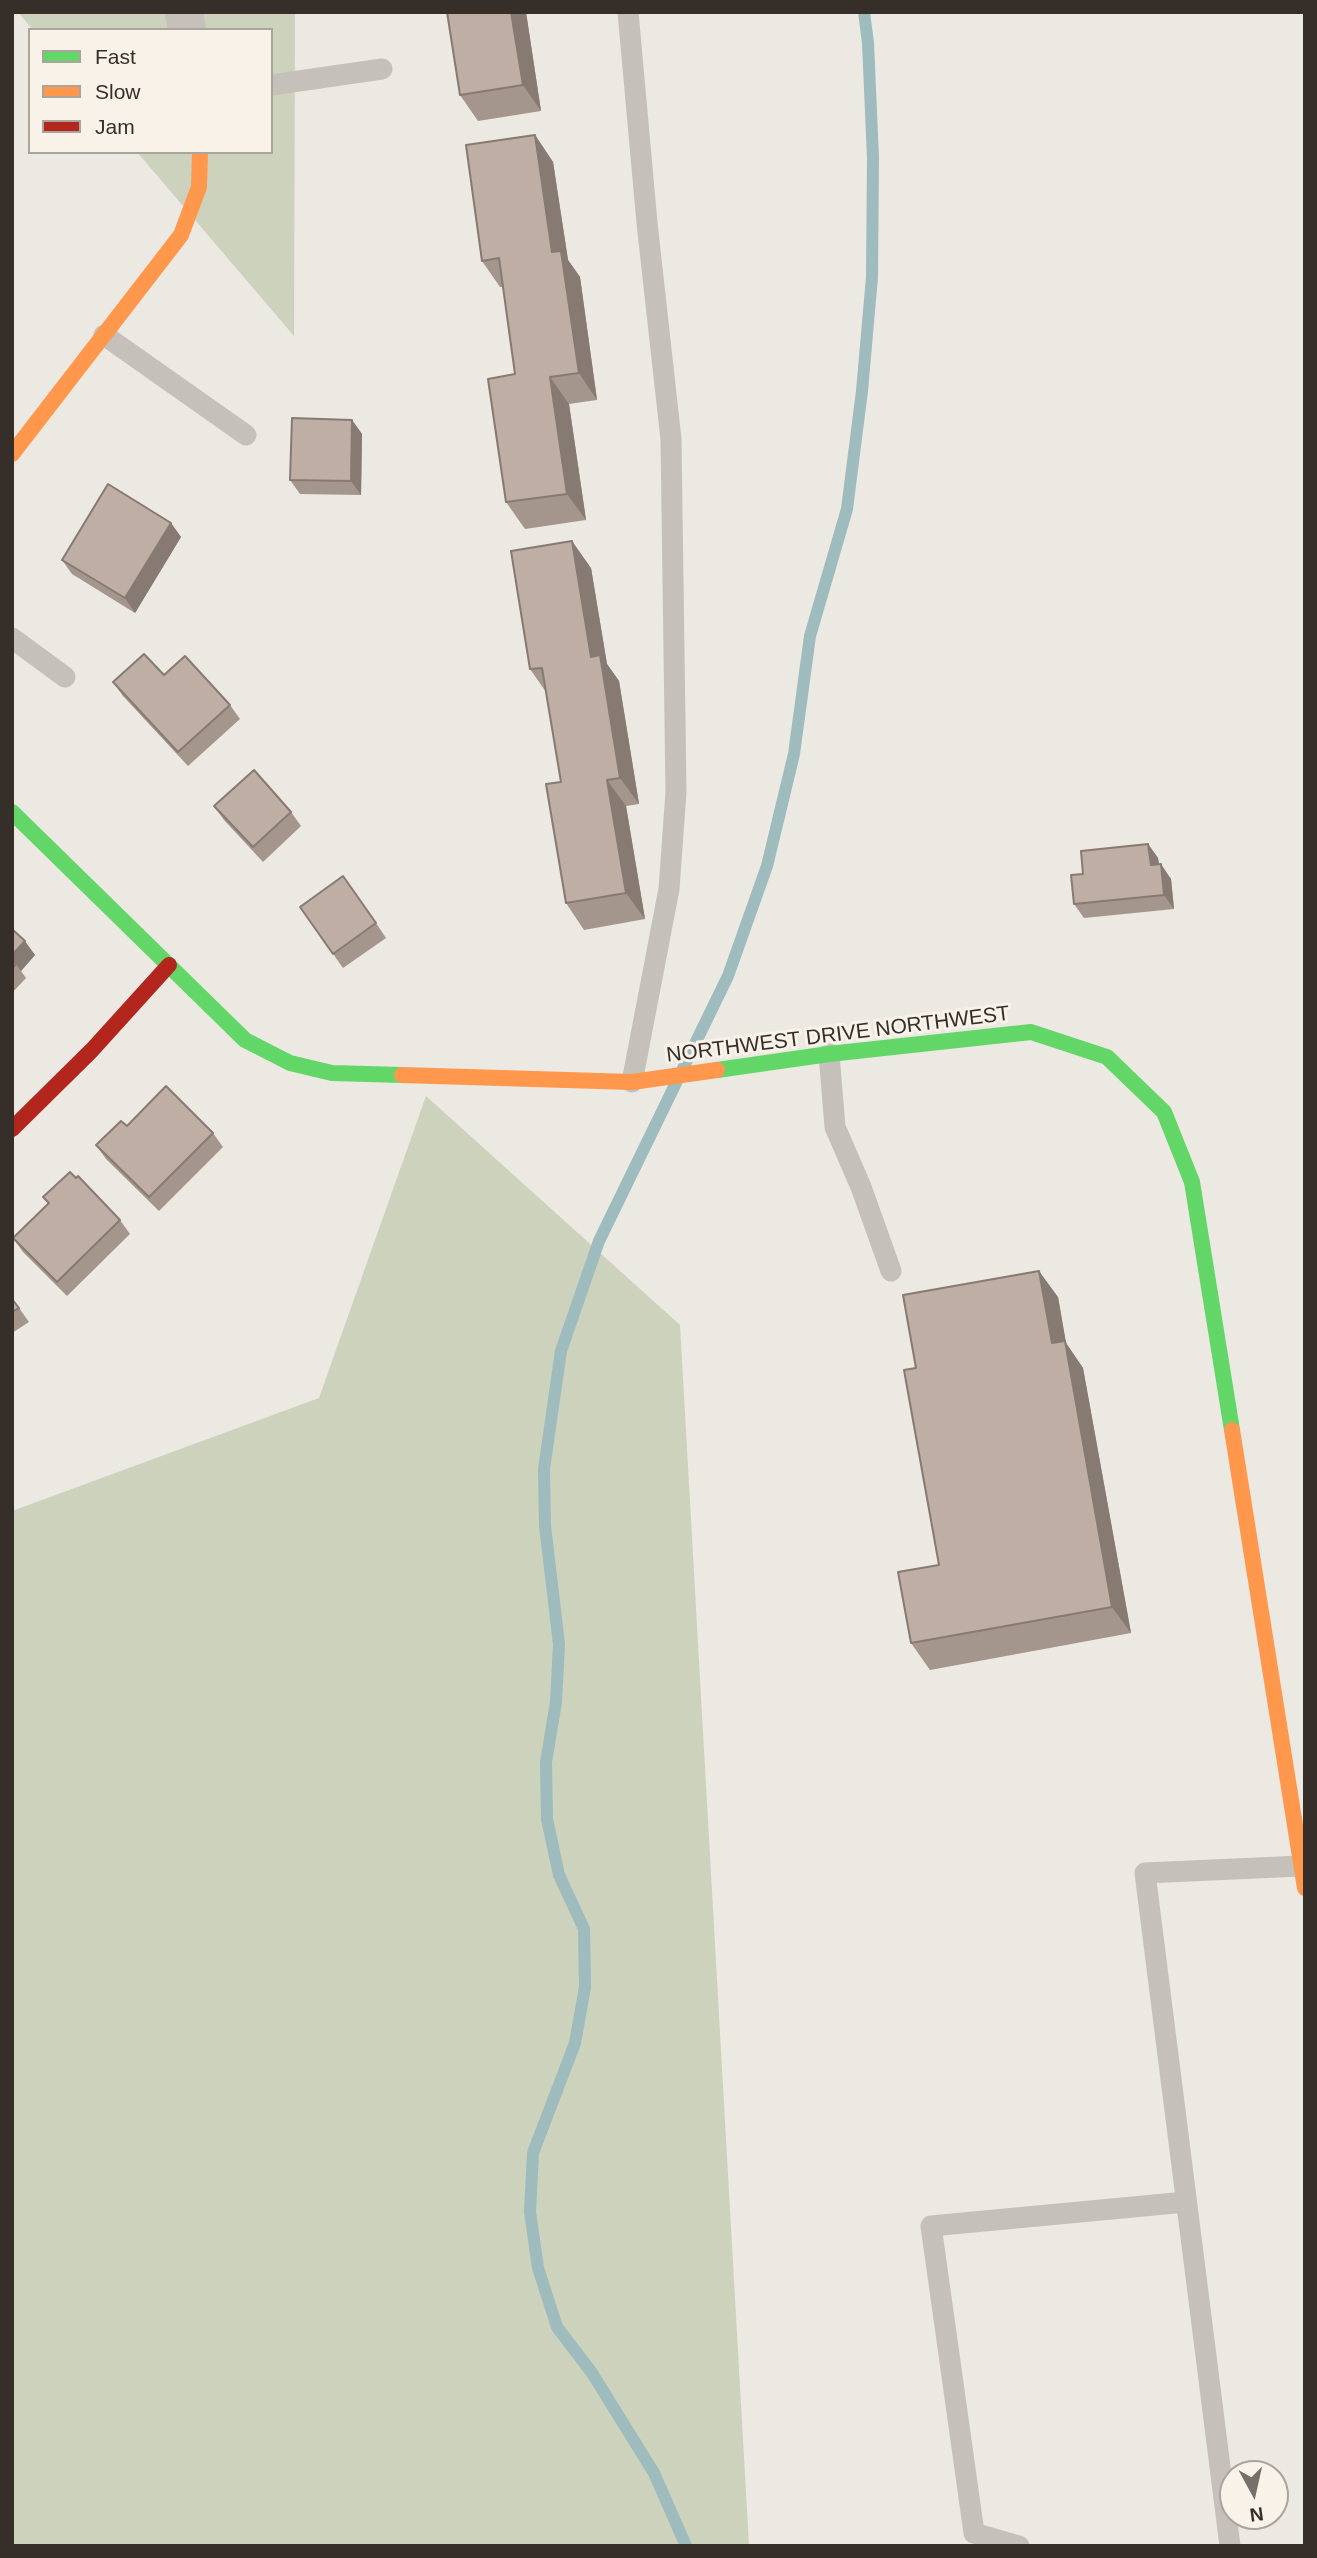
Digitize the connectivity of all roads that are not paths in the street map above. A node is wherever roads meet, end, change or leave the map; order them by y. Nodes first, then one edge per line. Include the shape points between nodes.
1 (628, 12) edge
2 (382, 69) dead end
3 (273, 85) edge
4 (201, 154) edge
5 (104, 335) junction
6 (246, 435) dead end
7 (12, 454) edge
8 (12, 638) edge
9 (65, 677) dead end
10 (12, 812) edge
11 (169, 965) junction
12 (829, 1054) junction
13 (632, 1082) junction
14 (12, 1129) edge
15 (891, 1271) dead end
16 (1301, 1866) junction
17 (1305, 1888) edge
18 (1186, 2203) junction
19 (1020, 2546) edge
20 (1230, 2546) edge

1 - 13 lane via 671,439 676,792 669,889
2 - 3 lane
4 - 5 street via 199,187 181,235
5 - 6 lane
5 - 7 street
8 - 9 lane
10 - 11 street, NORTHWEST DRIVE NORTHWEST
11 - 13 street, NORTHWEST DRIVE NORTHWEST via 245,1040 290,1063 332,1073
11 - 14 street
12 - 13 street, NORTHWEST DRIVE NORTHWEST
12 - 15 lane via 835,1127
12 - 16 street, NORTHWEST DRIVE NORTHWEST via 1031,1032 1107,1057 1164,1112 1192,1182
16 - 17 street, NORTHWEST DRIVE NORTHWEST
16 - 18 lane via 1145,1873
18 - 19 lane via 931,2226 974,2533
18 - 20 lane

